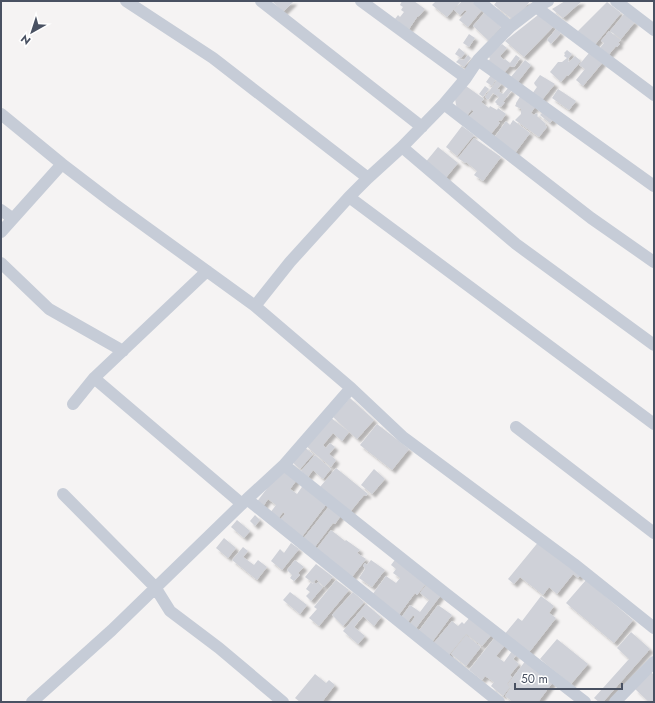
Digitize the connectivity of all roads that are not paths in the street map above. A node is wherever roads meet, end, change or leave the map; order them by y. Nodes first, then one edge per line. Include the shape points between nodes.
1 (126, 1) edge
2 (261, 1) edge
3 (361, 1) edge
4 (479, 1) edge
5 (548, 1) edge
6 (616, 1) edge
7 (536, 7) junction
8 (510, 27) junction
9 (654, 30) edge
10 (478, 60) junction
11 (466, 78) junction
12 (654, 95) edge
13 (444, 104) junction
14 (1, 114) edge
15 (422, 127) junction
16 (402, 147) junction
17 (62, 164) junction
18 (368, 178) junction
19 (654, 186) edge
20 (348, 197) junction
21 (1, 210) edge
22 (12, 218) junction
23 (1, 232) edge
24 (1, 262) edge
25 (654, 262) edge
26 (207, 271) junction
27 (256, 306) junction
28 (654, 345) edge
29 (123, 351) junction
30 (94, 378) junction
31 (351, 388) junction
32 (73, 404) dead end
33 (654, 424) edge
34 (516, 427) dead end
35 (284, 465) junction
36 (62, 494) dead end
37 (244, 502) junction
38 (654, 533) edge
39 (155, 588) junction
40 (654, 628) edge
41 (652, 667) edge
42 (32, 702) edge
43 (283, 702) edge
44 (499, 702) edge
45 (585, 702) edge
46 (616, 702) edge

1 - 18 street via 213,58
2 - 15 street
3 - 11 street
4 - 8 street
5 - 7 street
6 - 9 street
7 - 8 street
7 - 12 street
8 - 10 street
10 - 11 street
10 - 19 street
11 - 13 street
13 - 15 street
13 - 25 street via 591,218
14 - 17 street
15 - 16 street
16 - 18 street
16 - 28 street via 516,244
17 - 22 street
17 - 26 street
18 - 20 street
20 - 27 street via 290,262
20 - 33 street
21 - 22 street
22 - 23 street
24 - 29 street via 49,309
26 - 27 street
26 - 29 street
27 - 31 street
29 - 30 street
30 - 32 street
30 - 37 street
31 - 35 street
31 - 40 street via 403,437 574,564
34 - 38 street
35 - 37 street
35 - 45 street
36 - 39 street
37 - 39 street
37 - 44 street
39 - 42 street
39 - 43 street via 170,611
41 - 46 street

